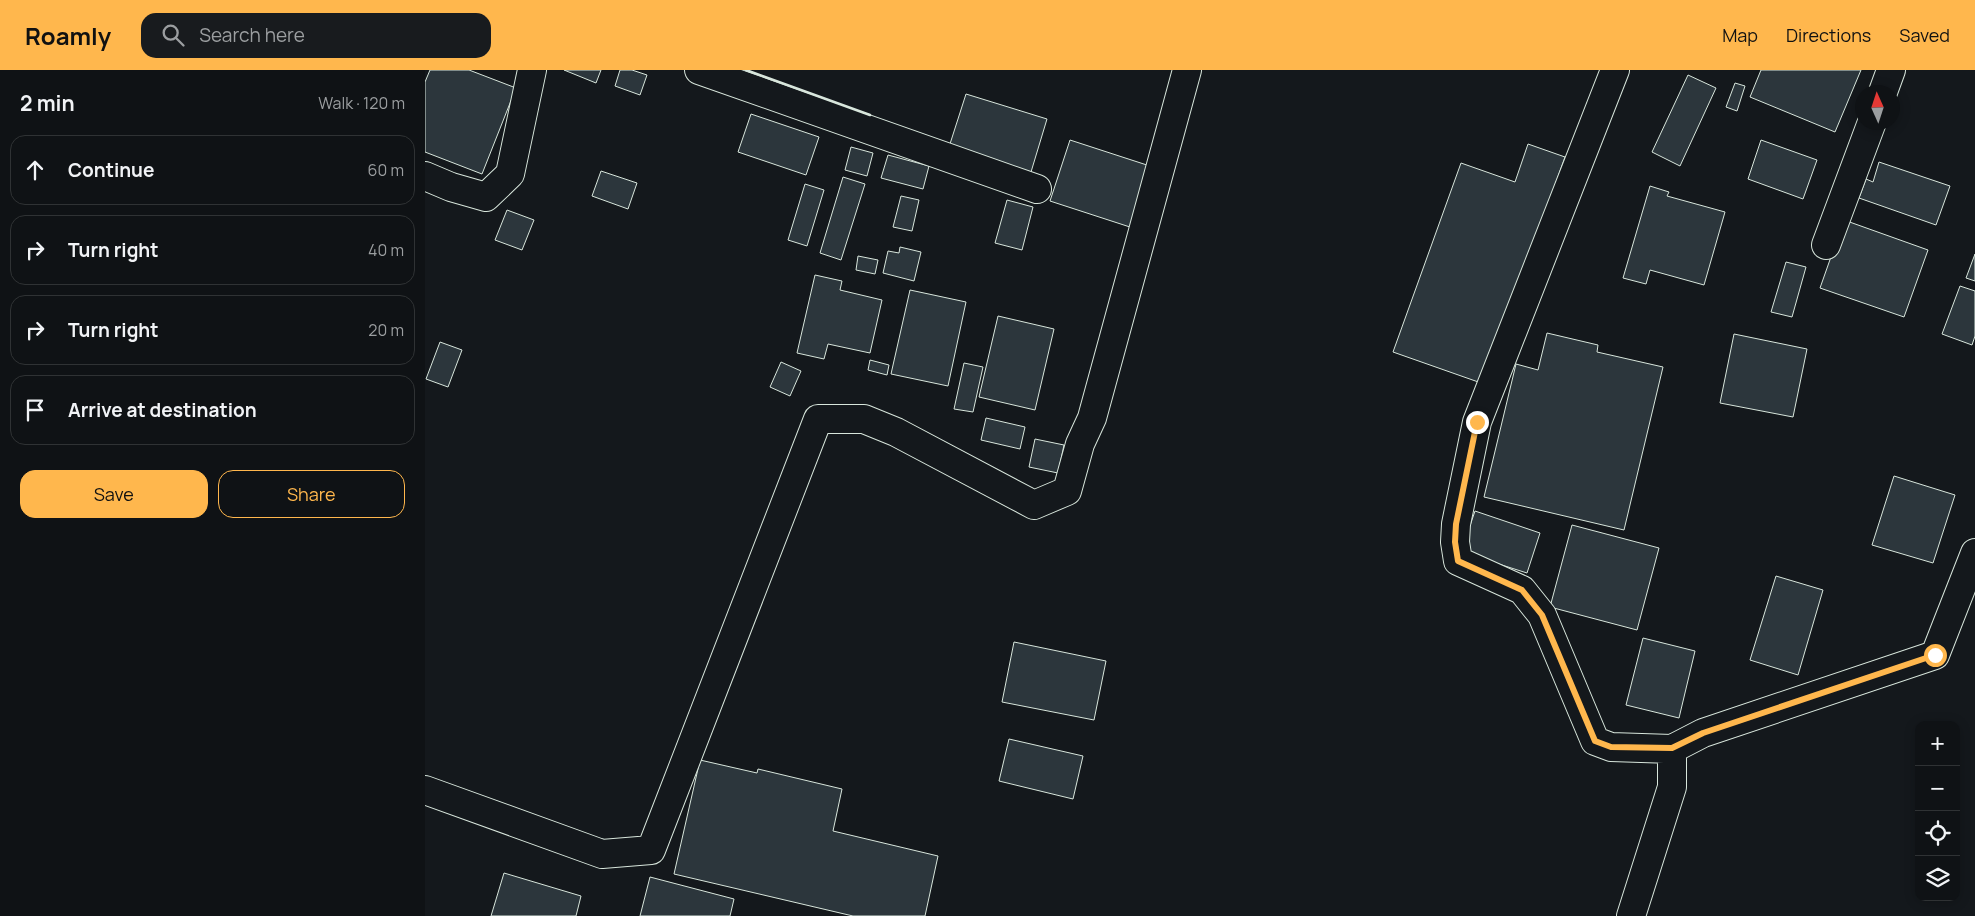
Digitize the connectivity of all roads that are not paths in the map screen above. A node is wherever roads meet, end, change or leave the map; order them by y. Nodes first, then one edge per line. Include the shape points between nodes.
1 (533, 70) edge
2 (699, 70) edge
3 (1187, 70) edge
4 (1615, 70) edge
5 (1891, 70) edge
6 (1886, 85) edge
7 (1869, 130) edge
8 (425, 176) edge
9 (1037, 189) dead end
10 (1826, 245) dead end
11 (1975, 554) edge
12 (1672, 748) junction
13 (425, 790) edge
14 (1631, 916) edge

1 - 8 street via 510,174 487,197
2 - 9 street
3 - 13 street via 1091,418 1067,491 1033,505 896,432 864,419 817,419 651,850 602,854
4 - 12 street via 1477,422 1455,542 1458,561 1522,590 1542,615 1595,741 1611,747
5 - 6 street
7 - 10 street
11 - 12 street via 1935,655 1703,733
12 - 14 street via 1672,787

